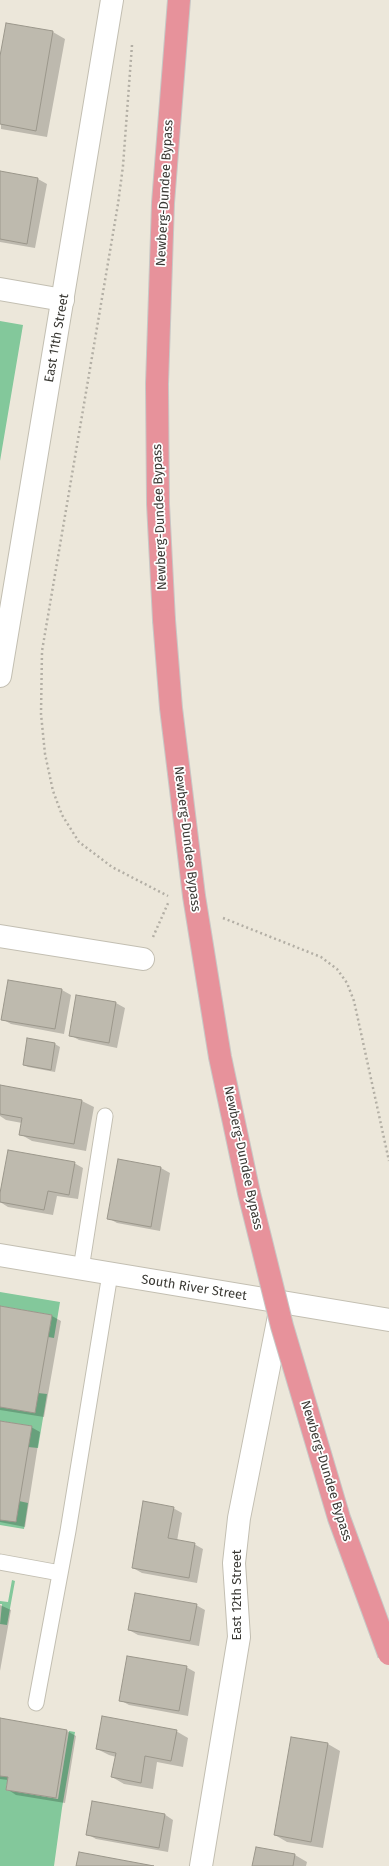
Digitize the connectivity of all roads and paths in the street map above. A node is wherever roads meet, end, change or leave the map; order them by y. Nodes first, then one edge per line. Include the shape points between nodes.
1 (112, 0) edge
2 (179, 0) edge
3 (0, 289) edge
4 (63, 300) junction
5 (5, 613) edge
6 (0, 676) edge
7 (170, 898) dead end
8 (0, 936) edge
9 (143, 959) joint
10 (105, 1116) dead end
11 (0, 1256) edge
12 (82, 1269) junction
13 (110, 1274) junction
14 (282, 1302) junction
15 (389, 1320) edge
16 (0, 1562) edge
17 (60, 1573) junction
18 (389, 1654) edge
19 (36, 1703) dead end
20 (201, 1866) edge

1 - 4 street, East 11th Street
2 - 18 highway, Newberg-Dundee Bypass, bridge via 163,203 157,384 158,504 171,708 194,896 220,1057 249,1193 282,1326 339,1518
3 - 4 street
4 - 5 street, East 11th Street
5 - 6 street, East 11th Street
7 - 9 path
8 - 9 street
10 - 12 lane
11 - 12 street, South River Street
12 - 13 street, South River Street
13 - 14 street, South River Street
13 - 17 lane
14 - 15 street, South River Street
14 - 20 street, East 12th Street via 239,1518 234,1563 239,1637
16 - 17 lane
17 - 19 lane

